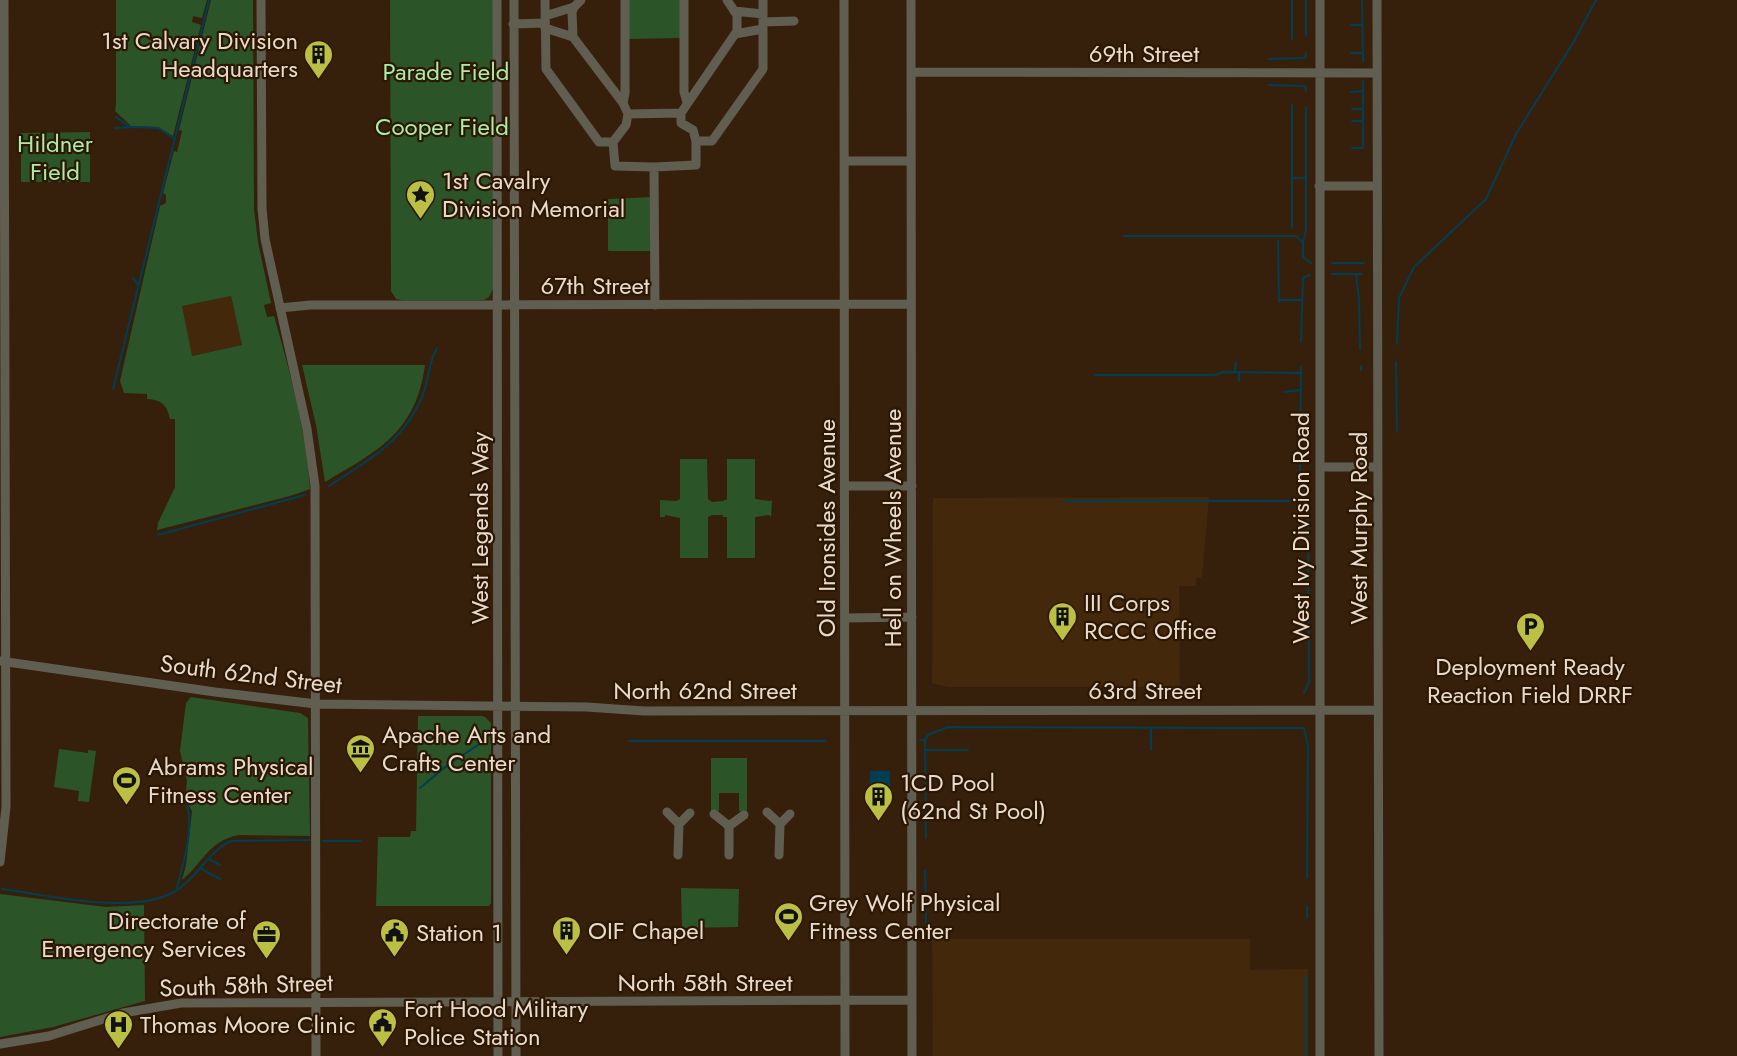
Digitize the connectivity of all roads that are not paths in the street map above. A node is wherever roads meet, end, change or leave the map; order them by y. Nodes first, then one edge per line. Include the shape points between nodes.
1 (4, 0) edge
2 (261, 0) edge
3 (497, 0) edge
4 (513, 0) edge
5 (545, 0) edge
6 (625, 0) edge
7 (684, 0) edge
8 (727, 0) edge
9 (763, 0) edge
10 (844, 0) edge
11 (911, 0) edge
12 (1320, 0) edge
13 (1377, 0) edge
14 (577, 3) edge
15 (734, 10) junction
16 (2, 19) edge
17 (794, 21) dead end
18 (763, 22) junction
19 (545, 23) junction
20 (513, 24) junction
21 (735, 34) junction
22 (573, 37) junction
23 (912, 72) junction
24 (1320, 73) junction
25 (1377, 73) junction
26 (687, 102) junction
27 (623, 103) junction
28 (681, 113) junction
29 (628, 114) junction
30 (696, 141) junction
31 (614, 142) junction
32 (2, 149) edge
33 (845, 161) junction
34 (911, 161) junction
35 (654, 167) junction
36 (1319, 186) junction
37 (1377, 186) junction
38 (2, 193) edge
39 (2, 280) edge
40 (845, 303) junction
41 (911, 304) junction
42 (498, 305) junction
43 (514, 305) junction
44 (655, 305) junction
45 (280, 308) junction
46 (2, 397) edge
47 (1321, 467) junction
48 (1378, 467) junction
49 (845, 486) junction
50 (912, 486) junction
51 (3, 495) edge
52 (3, 593) edge
53 (912, 617) junction
54 (846, 618) junction
55 (3, 661) edge
56 (316, 704) junction
57 (498, 706) junction
58 (514, 706) junction
59 (845, 710) junction
60 (912, 710) junction
61 (1319, 710) junction
62 (1378, 710) junction
63 (667, 812) dead end
64 (767, 812) dead end
65 (690, 813) dead end
66 (714, 814) dead end
67 (744, 814) dead end
68 (790, 814) dead end
69 (679, 824) junction
70 (780, 824) junction
71 (729, 826) junction
72 (678, 855) dead end
73 (729, 855) dead end
74 (779, 855) dead end
75 (0, 862) edge
76 (912, 1000) junction
77 (845, 1001) junction
78 (316, 1002) junction
79 (499, 1002) junction
80 (516, 1002) junction
81 (0, 1044) edge
82 (316, 1056) edge
83 (498, 1056) edge
84 (516, 1056) edge
85 (845, 1056) edge
86 (912, 1056) edge
87 (1320, 1056) edge
88 (1379, 1056) edge

1 - 16 street
2 - 45 street via 262,208
3 - 42 street, West Legends Way
4 - 20 street, West Legends Way
5 - 19 street
6 - 27 street
7 - 26 street
8 - 15 street
9 - 18 street
10 - 33 street, Old Ironsides Avenue
11 - 23 street, Hell on Wheels Avenue
12 - 24 street, West Ivy Division Road
13 - 25 street, West Murphy Road
14 - 19 street
14 - 22 street via 572,12
15 - 18 street
15 - 21 street
16 - 32 street
17 - 18 street
18 - 21 street
18 - 30 street via 763,69 712,141
19 - 20 street
19 - 22 street
19 - 31 street via 546,69 599,142
20 - 43 street, West Legends Way
21 - 26 street
22 - 27 street
23 - 24 street, 69th Street
23 - 34 street, Hell on Wheels Avenue
24 - 25 street, 69th Street
24 - 36 street, West Ivy Division Road
25 - 37 street, West Murphy Road
26 - 28 street
27 - 29 street
28 - 29 street
28 - 30 street via 681,123 693,130
29 - 31 street via 626,125
30 - 35 street via 696,165
31 - 35 street via 615,166
32 - 38 street
33 - 34 street
33 - 40 street, Old Ironsides Avenue
34 - 41 street, Hell on Wheels Avenue
35 - 44 street
36 - 37 street
36 - 47 street, West Ivy Division Road
37 - 48 street, West Murphy Road
38 - 39 street
39 - 46 street
40 - 41 street, 67th Street
40 - 44 street, 67th Street
40 - 49 street, Old Ironsides Avenue
41 - 50 street, Hell on Wheels Avenue
42 - 43 street, 67th Street
42 - 45 street, 67th Street
42 - 57 street, West Legends Way
43 - 44 street, 67th Street
43 - 58 street, West Legends Way
45 - 56 street via 307,429 315,486
46 - 51 street
47 - 48 street
47 - 61 street, West Ivy Division Road
48 - 62 street, West Murphy Road
49 - 50 street
49 - 54 street, Old Ironsides Avenue
50 - 53 street, Hell on Wheels Avenue
51 - 52 street
52 - 55 street
53 - 54 street
53 - 60 street, Hell on Wheels Avenue
54 - 59 street, Old Ironsides Avenue
55 - 56 street, South 62nd Street
55 - 75 street via 6,807
56 - 57 street, South 62nd Street
56 - 78 street
57 - 58 street, North 62nd Street
57 - 79 street, West Legends Way
58 - 59 street, North 62nd Street via 644,711
58 - 80 street, West Legends Way
59 - 60 street, North 62nd Street
59 - 77 street, Old Ironsides Avenue
60 - 61 street, 63rd Street
60 - 76 street, Hell on Wheels Avenue
61 - 62 street, 63rd Street
61 - 87 street, West Ivy Division Road
62 - 88 street, West Murphy Road
63 - 69 street
64 - 70 street
65 - 69 street
66 - 71 street
67 - 71 street
68 - 70 street
69 - 72 street
70 - 74 street
71 - 73 street
76 - 77 street, North 58th Street
76 - 86 street, Hell on Wheels Avenue
77 - 80 street, North 58th Street
77 - 85 street, Old Ironsides Avenue
78 - 79 street, South 58th Street
78 - 81 street, South 58th Street via 181,1003 123,1013 49,1036
78 - 82 street
79 - 80 street, North 58th Street
79 - 83 street, West Legends Way
80 - 84 street, West Legends Way

